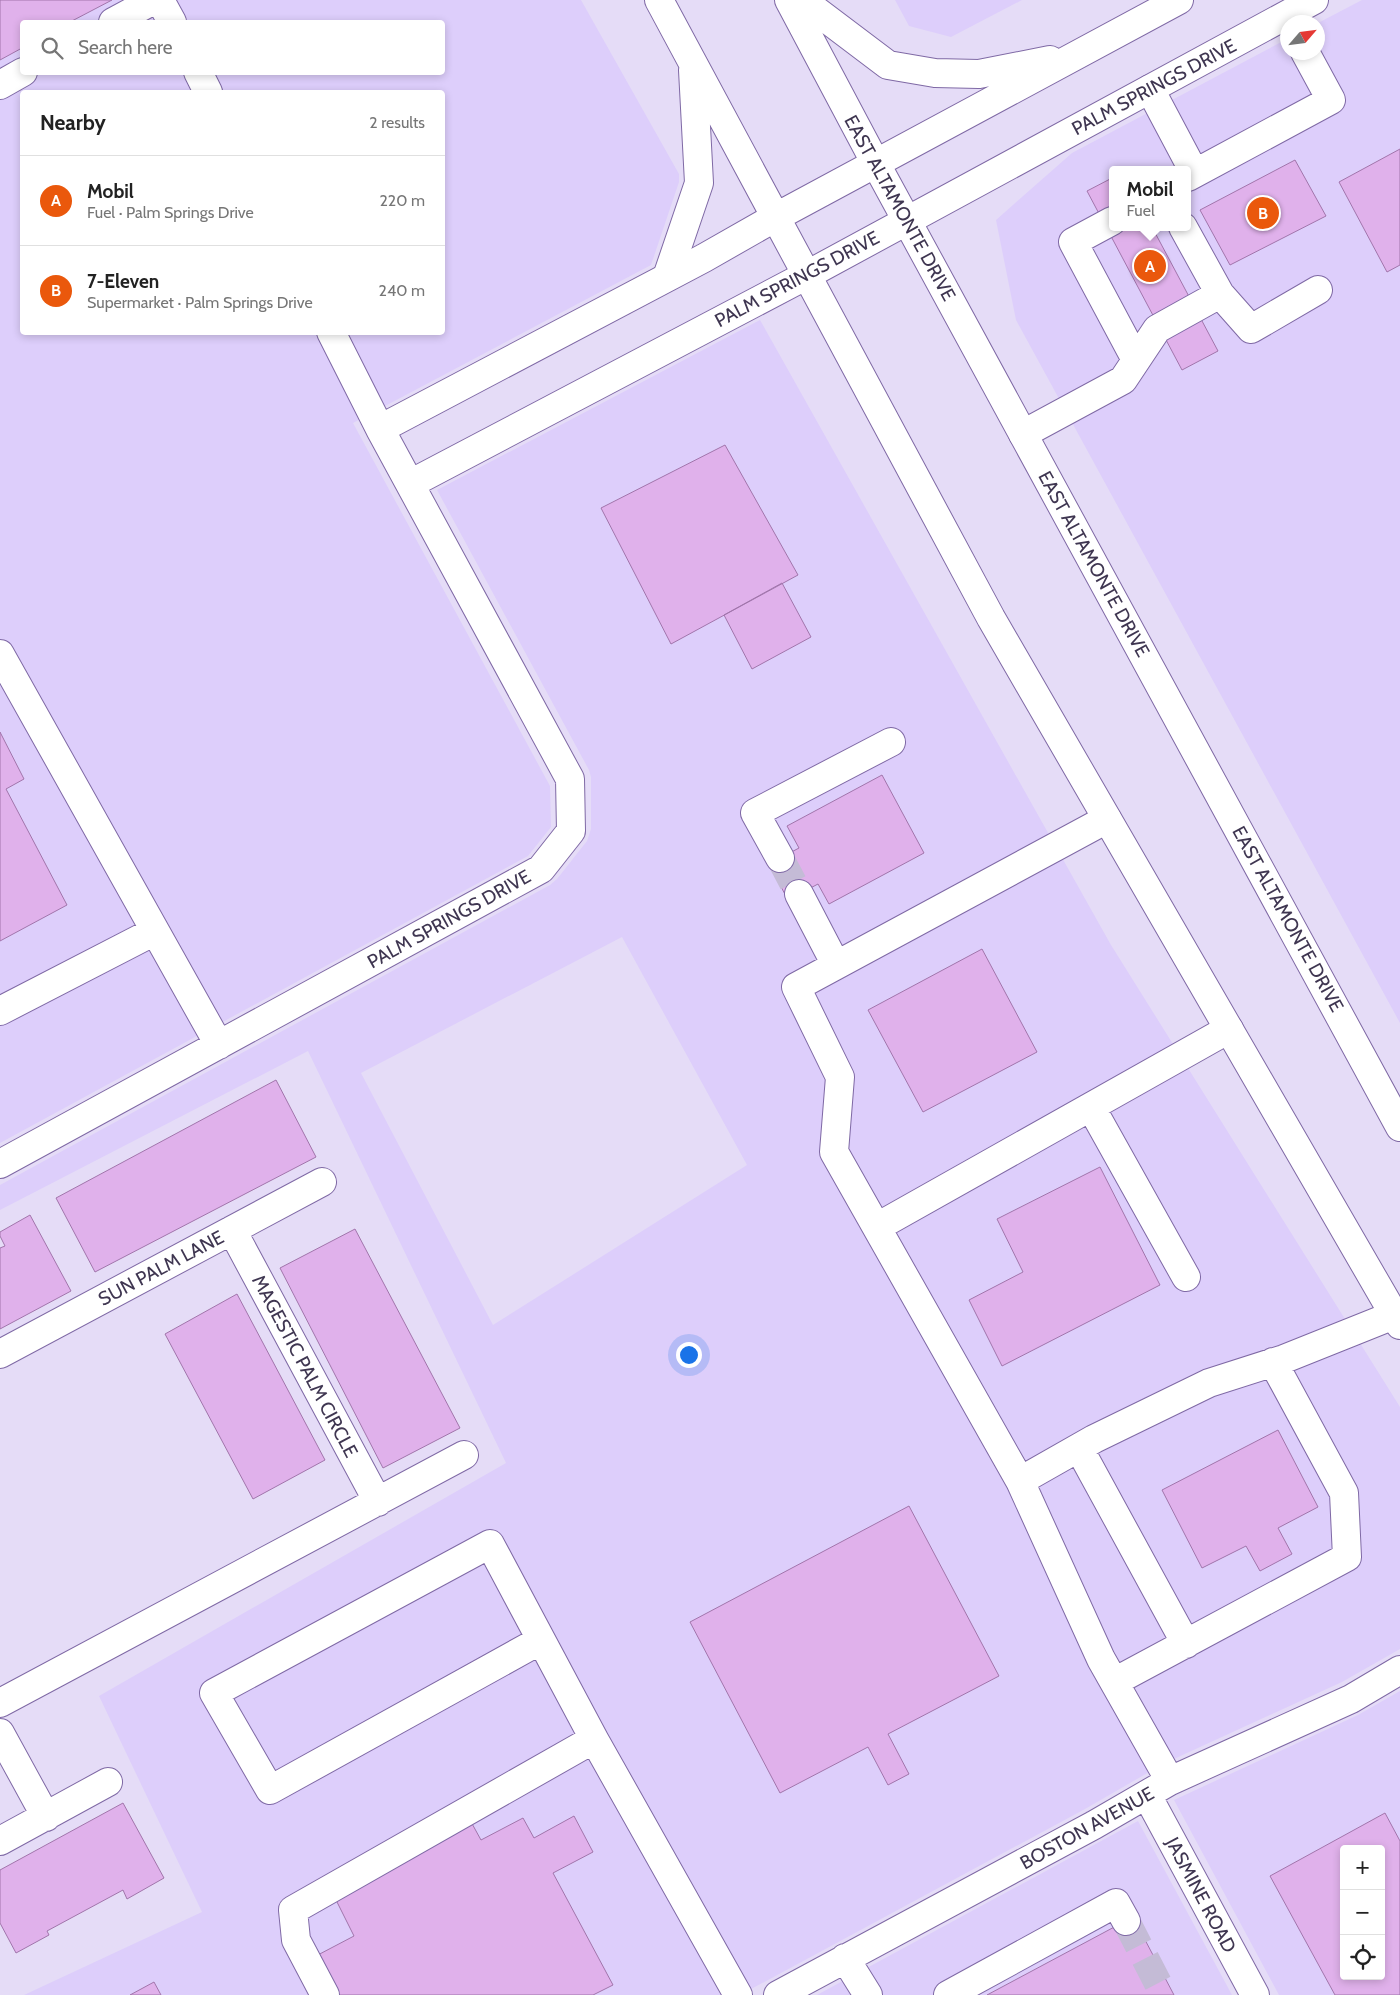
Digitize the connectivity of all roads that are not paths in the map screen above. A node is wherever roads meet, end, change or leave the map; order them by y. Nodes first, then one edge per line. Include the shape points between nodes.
1 (154, 0) edge
2 (160, 0) edge
3 (659, 0) edge
4 (788, 0) edge
5 (802, 0) edge
6 (1180, 0) edge
7 (1314, 0) edge
8 (1293, 15) edge
9 (117, 20) edge
10 (171, 20) edge
11 (1280, 23) edge
12 (1080, 53) junction
13 (1309, 60) edge
14 (693, 63) junction
15 (20, 73) edge
16 (200, 75) edge
17 (0, 85) edge
18 (1150, 89) junction
19 (207, 90) edge
20 (876, 164) junction
21 (1187, 166) edge
22 (1191, 175) edge
23 (776, 217) junction
24 (906, 220) junction
25 (1109, 223) edge
26 (1186, 231) edge
27 (807, 275) junction
28 (668, 277) junction
29 (1318, 290) dead end
30 (1220, 294) junction
31 (333, 335) edge
32 (1136, 360) junction
33 (380, 429) junction
34 (1024, 434) junction
35 (410, 484) junction
36 (0, 654) edge
37 (892, 742) dead end
38 (1107, 819) junction
39 (780, 858) tunnel mouth
40 (799, 894) tunnel mouth
41 (155, 931) junction
42 (836, 965) junction
43 (0, 1011) edge
44 (1229, 1029) junction
45 (219, 1045) junction
46 (1091, 1107) junction
47 (1400, 1127) edge
48 (0, 1164) edge
49 (322, 1182) dead end
50 (876, 1228) junction
51 (232, 1230) junction
52 (1186, 1277) dead end
53 (1397, 1320) edge
54 (0, 1354) edge
55 (1273, 1362) junction
56 (1079, 1448) junction
57 (464, 1455) dead end
58 (1020, 1482) junction
59 (378, 1502) junction
60 (541, 1640) junction
61 (1186, 1644) junction
62 (1400, 1670) edge
63 (1114, 1682) junction
64 (0, 1703) edge
65 (0, 1733) edge
66 (594, 1739) junction
67 (1170, 1781) junction
68 (108, 1782) dead end
69 (1147, 1795) junction
70 (46, 1817) junction
71 (0, 1841) edge
72 (1126, 1921) tunnel mouth
73 (845, 1958) junction
74 (325, 1995) edge
75 (738, 1995) edge
76 (778, 1995) edge
77 (868, 1995) edge
78 (948, 1995) edge
79 (1255, 1995) edge

1 - 9 main road
2 - 10 main road
3 - 14 main road
4 - 20 main road, EAST ALTAMONTE DRIVE
5 - 12 main road via 888,65 934,73 979,74
6 - 12 main road
7 - 8 main road, PALM SPRINGS DRIVE
11 - 18 main road, PALM SPRINGS DRIVE
12 - 20 main road
13 - 22 main road via 1331,100
14 - 23 main road
14 - 28 main road via 699,182
15 - 17 main road
16 - 19 main road
18 - 21 main road
18 - 24 main road, PALM SPRINGS DRIVE
20 - 23 main road
20 - 24 main road, EAST ALTAMONTE DRIVE
23 - 27 main road
23 - 28 main road
24 - 27 main road, PALM SPRINGS DRIVE
24 - 34 main road, EAST ALTAMONTE DRIVE
25 - 32 main road via 1074,242
26 - 30 main road
27 - 35 main road, PALM SPRINGS DRIVE
27 - 38 main road via 991,618
28 - 33 main road
29 - 30 main road via 1251,329
30 - 32 main road via 1157,329
31 - 33 main road, PALM SPRINGS DRIVE
32 - 34 main road via 1123,380
33 - 35 main road, PALM SPRINGS DRIVE
34 - 47 main road, EAST ALTAMONTE DRIVE
35 - 45 main road, PALM SPRINGS DRIVE via 570,779 571,831 541,869
36 - 41 main road
37 - 39 main road via 755,813
38 - 42 main road
38 - 44 main road
40 - 42 main road
41 - 43 main road
41 - 45 main road
42 - 50 main road via 796,987 840,1077 834,1152
44 - 46 main road
44 - 53 main road
45 - 48 main road, PALM SPRINGS DRIVE
46 - 50 main road
46 - 52 main road
49 - 51 main road, SUN PALM LANE
50 - 58 main road
51 - 54 main road, SUN PALM LANE
51 - 59 main road, MAGESTIC PALM CIRCLE
53 - 55 main road
55 - 56 main road via 1209,1383
55 - 61 main road via 1344,1493 1347,1557
56 - 58 main road
56 - 61 main road
57 - 59 main road
58 - 63 main road
59 - 64 main road
60 - 60 main road via 490,1544 214,1692 270,1790
60 - 66 main road
61 - 63 main road
62 - 67 main road, BOSTON AVENUE via 1350,1699
63 - 67 main road
65 - 70 main road
66 - 74 main road via 293,1910 296,1940
66 - 75 main road
67 - 69 main road, BOSTON AVENUE
68 - 70 main road
69 - 73 main road, BOSTON AVENUE
69 - 79 main road, JASMINE ROAD
70 - 71 main road
72 - 78 main road via 1116,1903
73 - 76 main road, BOSTON AVENUE
73 - 77 main road

